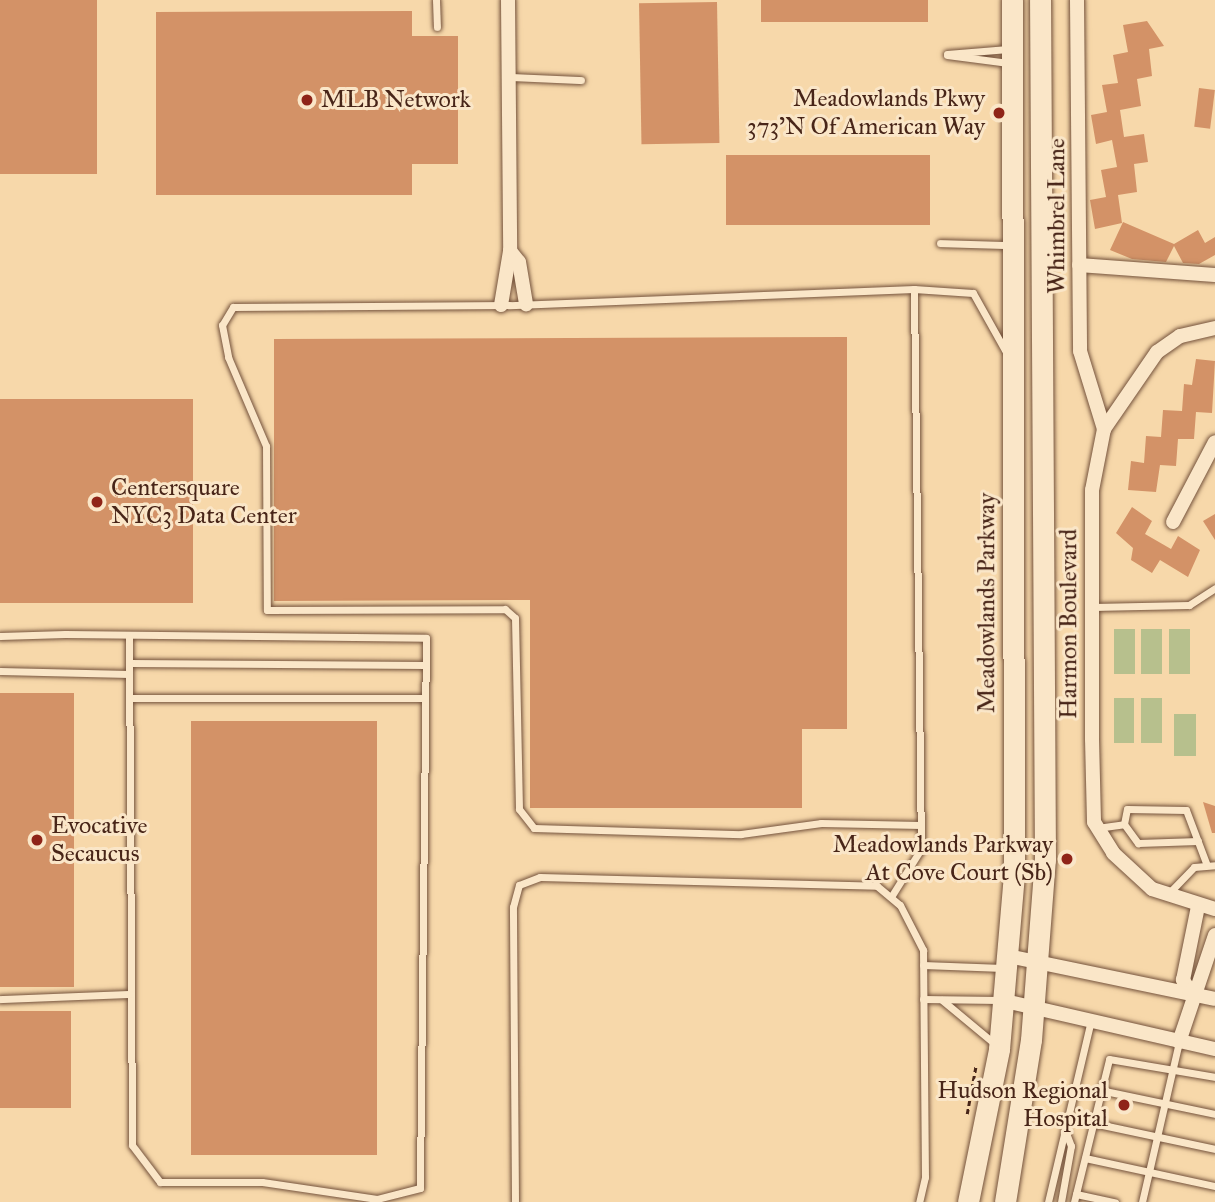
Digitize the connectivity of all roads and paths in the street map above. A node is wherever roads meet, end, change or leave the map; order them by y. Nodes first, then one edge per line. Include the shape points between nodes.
1 (436, 0) edge
2 (509, 0) edge
3 (1013, 0) edge
4 (1040, 0) edge
5 (1077, 0) edge
6 (437, 27) dead end
7 (1012, 56) junction
8 (509, 77) junction
9 (581, 80) dead end
10 (940, 243) dead end
11 (1011, 245) junction
12 (510, 251) junction
13 (1079, 265) junction
14 (1215, 275) edge
15 (914, 289) junction
16 (526, 304) junction
17 (501, 305) junction
18 (1215, 328) edge
19 (1012, 363) junction
20 (1104, 429) junction
21 (1215, 442) edge
22 (1172, 522) dead end
23 (1215, 588) edge
24 (1092, 607) junction
25 (0, 636) edge
26 (129, 636) junction
27 (129, 663) junction
28 (426, 665) junction
29 (0, 671) edge
30 (129, 674) junction
31 (129, 698) junction
32 (425, 698) junction
33 (1124, 824) junction
34 (921, 825) junction
35 (1097, 828) junction
36 (1198, 841) junction
37 (1206, 863) junction
38 (1215, 865) edge
39 (1167, 895) junction
40 (891, 897) junction
41 (1198, 906) junction
42 (1215, 909) edge
43 (1215, 935) edge
44 (1036, 961) junction
45 (1008, 962) junction
46 (923, 965) junction
47 (131, 994) junction
48 (1192, 994) junction
49 (0, 999) edge
50 (923, 999) junction
51 (1215, 999) edge
52 (942, 1000) junction
53 (1005, 1001) junction
54 (1033, 1005) junction
55 (1091, 1020) junction
56 (1179, 1042) junction
57 (999, 1049) junction
58 (1215, 1049) edge
59 (976, 1066) dead end
60 (1174, 1070) junction
61 (1215, 1077) edge
62 (1100, 1090) junction
63 (1166, 1103) junction
64 (1215, 1114) edge
65 (966, 1121) dead end
66 (1093, 1124) junction
67 (1065, 1129) junction
68 (1158, 1138) junction
69 (1215, 1149) edge
70 (1085, 1158) junction
71 (1149, 1172) junction
72 (1215, 1186) edge
73 (1075, 1198) edge
74 (515, 1202) edge
75 (919, 1202) edge
76 (968, 1202) edge
77 (1005, 1202) edge
78 (1048, 1202) edge
79 (1061, 1202) edge
80 (1115, 1202) edge
81 (1142, 1202) edge

1 - 6 lane
2 - 8 street
3 - 7 main road, Meadowlands Parkway
4 - 44 main road via 1045,860
5 - 13 street, Whimbrel Lane
7 - 7 lane via 947,55
7 - 11 main road, Meadowlands Parkway
8 - 9 lane
8 - 12 street
10 - 11 lane
11 - 19 main road, Meadowlands Parkway
12 - 16 street via 519,262
12 - 17 street
13 - 14 street
13 - 20 street, Whimbrel Lane via 1080,351
15 - 16 lane
15 - 19 lane via 973,293
15 - 34 lane
16 - 17 lane
17 - 34 lane via 233,307 222,325 228,357 267,446 267,610 505,609 515,618 519,809 534,828 741,834 821,823
18 - 20 street, Harmon Boulevard via 1180,336 1157,352
19 - 45 main road, Meadowlands Parkway via 1015,802
20 - 24 street, Harmon Boulevard via 1092,490
21 - 22 street
23 - 24 lane via 1189,606
24 - 35 street, Harmon Boulevard
25 - 26 lane
26 - 27 lane
26 - 28 lane via 426,638
27 - 28 lane
27 - 30 lane
28 - 32 lane
29 - 30 lane
30 - 31 lane
31 - 32 lane
31 - 47 lane
32 - 47 lane via 420,1188 377,1199 262,1182 160,1182 132,1144
33 - 35 lane
33 - 36 lane via 1138,843
33 - 36 lane via 1127,809 1186,810
34 - 40 lane via 917,858
35 - 39 street via 1122,865
36 - 37 lane
37 - 38 lane
37 - 39 lane via 1179,877
39 - 41 street
40 - 46 lane via 917,933
40 - 74 lane via 877,886 540,877 519,885 513,906
41 - 42 street
41 - 48 street via 1183,980
43 - 48 street via 1204,981
44 - 45 street
44 - 48 street
44 - 54 main road
45 - 46 lane
45 - 53 main road, Meadowlands Parkway
46 - 50 lane
47 - 49 lane
48 - 51 street
48 - 56 street
50 - 52 lane
50 - 75 lane via 925,1177
52 - 53 lane
52 - 57 lane
53 - 54 street
53 - 57 main road, Meadowlands Parkway
54 - 55 street
54 - 77 main road
55 - 56 street
55 - 67 lane
56 - 58 street
56 - 60 lane
57 - 76 main road, Meadowlands Parkway
59 - 65 path
60 - 61 lane
60 - 62 lane via 1115,1056 1107,1063
60 - 63 lane
62 - 63 lane
62 - 66 lane
63 - 64 lane
63 - 68 lane
66 - 68 lane
66 - 70 lane
67 - 78 lane
67 - 79 lane via 1071,1146
68 - 69 lane
68 - 71 lane
70 - 71 lane
70 - 73 lane
71 - 72 lane
71 - 81 lane
73 - 80 lane

